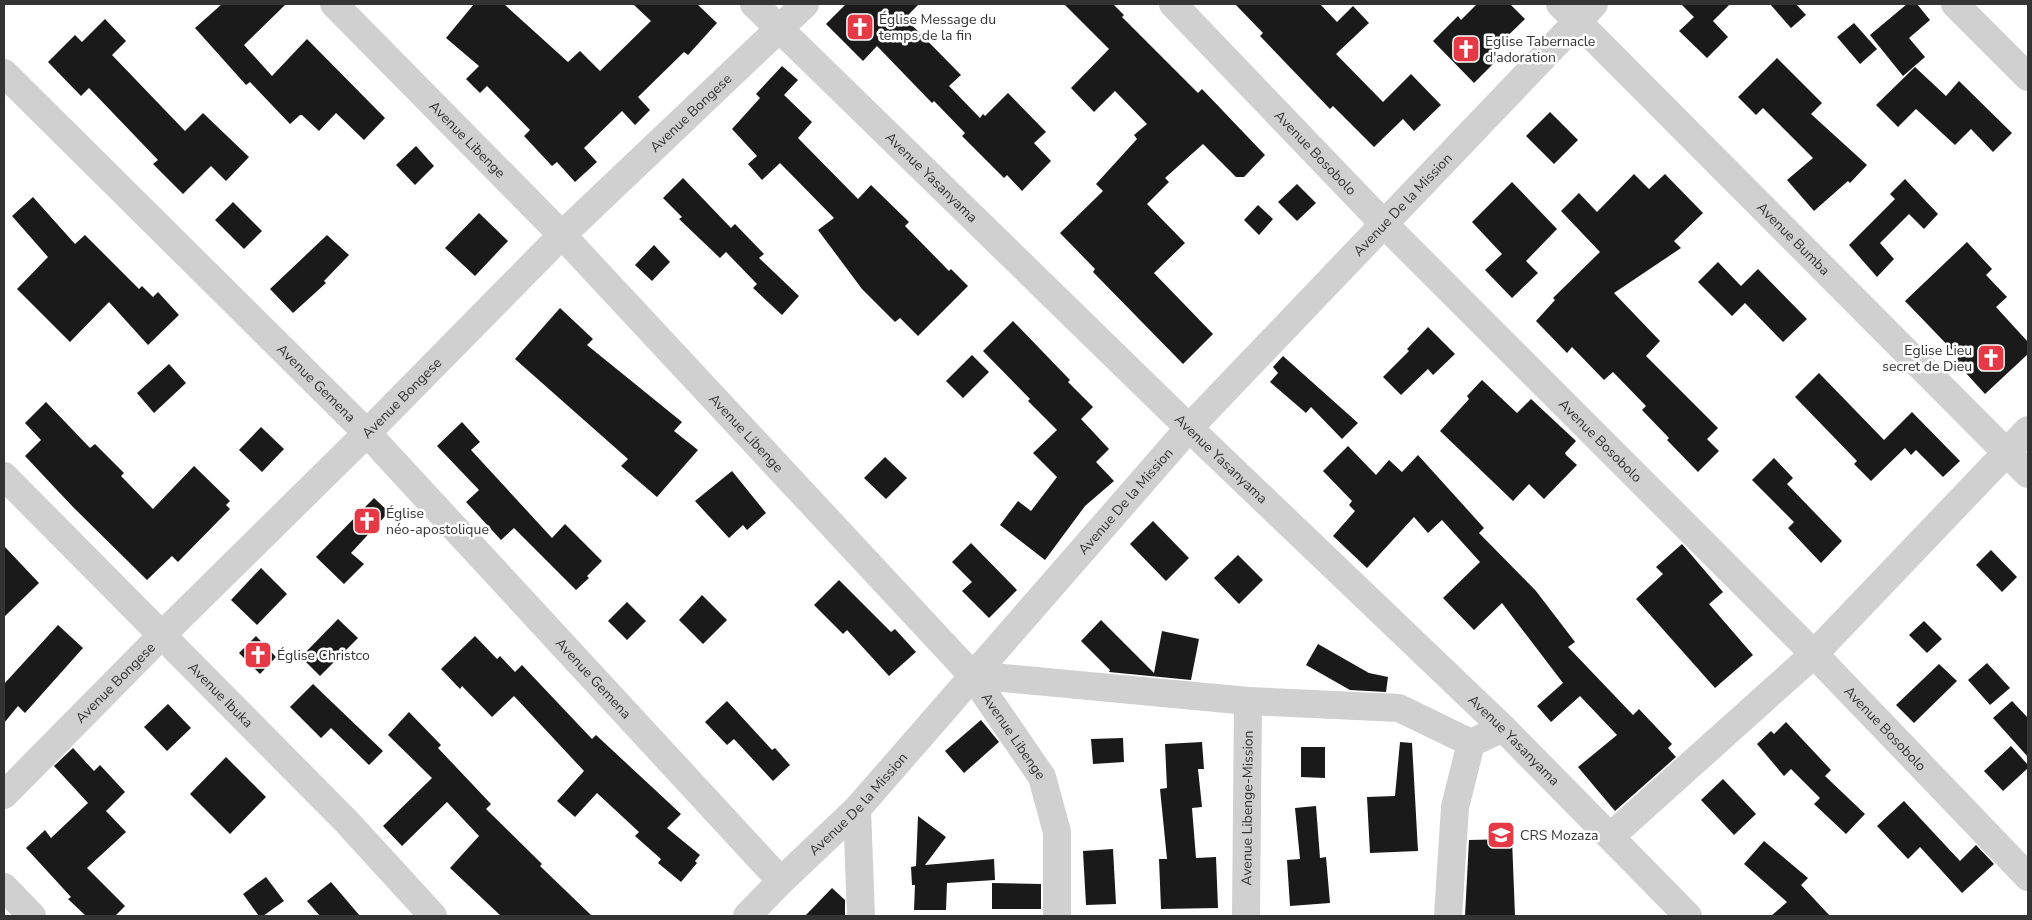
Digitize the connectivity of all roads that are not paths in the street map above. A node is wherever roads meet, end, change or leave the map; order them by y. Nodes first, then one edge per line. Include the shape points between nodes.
1 (334, 4) edge
2 (754, 4) edge
3 (805, 4) edge
4 (1173, 4) edge
5 (1955, 4) edge
6 (1577, 9) edge
7 (779, 29) junction
8 (4, 73) edge
9 (2028, 77) edge
10 (1383, 223) junction
11 (562, 235) junction
12 (1189, 428) junction
13 (2028, 430) edge
14 (367, 433) junction
15 (2006, 451) junction
16 (2028, 474) edge
17 (4, 476) edge
18 (162, 635) junction
19 (1814, 654) junction
20 (972, 675) junction
21 (1248, 700) junction
22 (1503, 728) junction
23 (1471, 743) junction
24 (4, 795) edge
25 (857, 809) junction
26 (1610, 837) junction
27 (2028, 878) edge
28 (781, 881) junction
29 (4, 887) edge
30 (32, 916) edge
31 (432, 916) edge
32 (747, 916) edge
33 (861, 916) edge
34 (1057, 916) edge
35 (1246, 916) edge
36 (1448, 916) edge
37 (1688, 916) edge

1 - 11 street, Avenue Libenge
2 - 7 street, Avenue Yasanyama
3 - 7 street, Avenue Bongese
4 - 10 street, Avenue Bosobolo
5 - 9 street
6 - 10 street, Avenue De la Mission
6 - 15 street, Avenue Bumba
7 - 11 street, Avenue Bongese
7 - 12 street, Avenue Yasanyama
8 - 14 street, Avenue Gemena
10 - 12 street, Avenue De la Mission
10 - 19 street, Avenue Bosobolo
11 - 14 street, Avenue Bongese
11 - 20 street, Avenue Libenge
12 - 20 street, Avenue De la Mission
12 - 22 street, Avenue Yasanyama
13 - 15 street
14 - 18 street, Avenue Bongese
14 - 28 street, Avenue Gemena
15 - 16 street, Avenue Bumba
15 - 19 street
17 - 18 street, Avenue Ibuka
18 - 24 street, Avenue Bongese
18 - 31 street, Avenue Ibuka via 346,821
19 - 26 street
19 - 27 street, Avenue Bosobolo
20 - 21 street
20 - 25 street, Avenue De la Mission
20 - 34 street, Avenue Libenge via 1042,777 1057,832
21 - 23 street via 1399,708
21 - 35 street, Avenue Libenge-Mission
22 - 23 street
22 - 26 street, Avenue Yasanyama
23 - 36 street via 1455,808
25 - 28 street, Avenue De la Mission
25 - 33 street
26 - 37 street, Avenue Yasanyama
28 - 32 street, Avenue De la Mission
29 - 30 street

